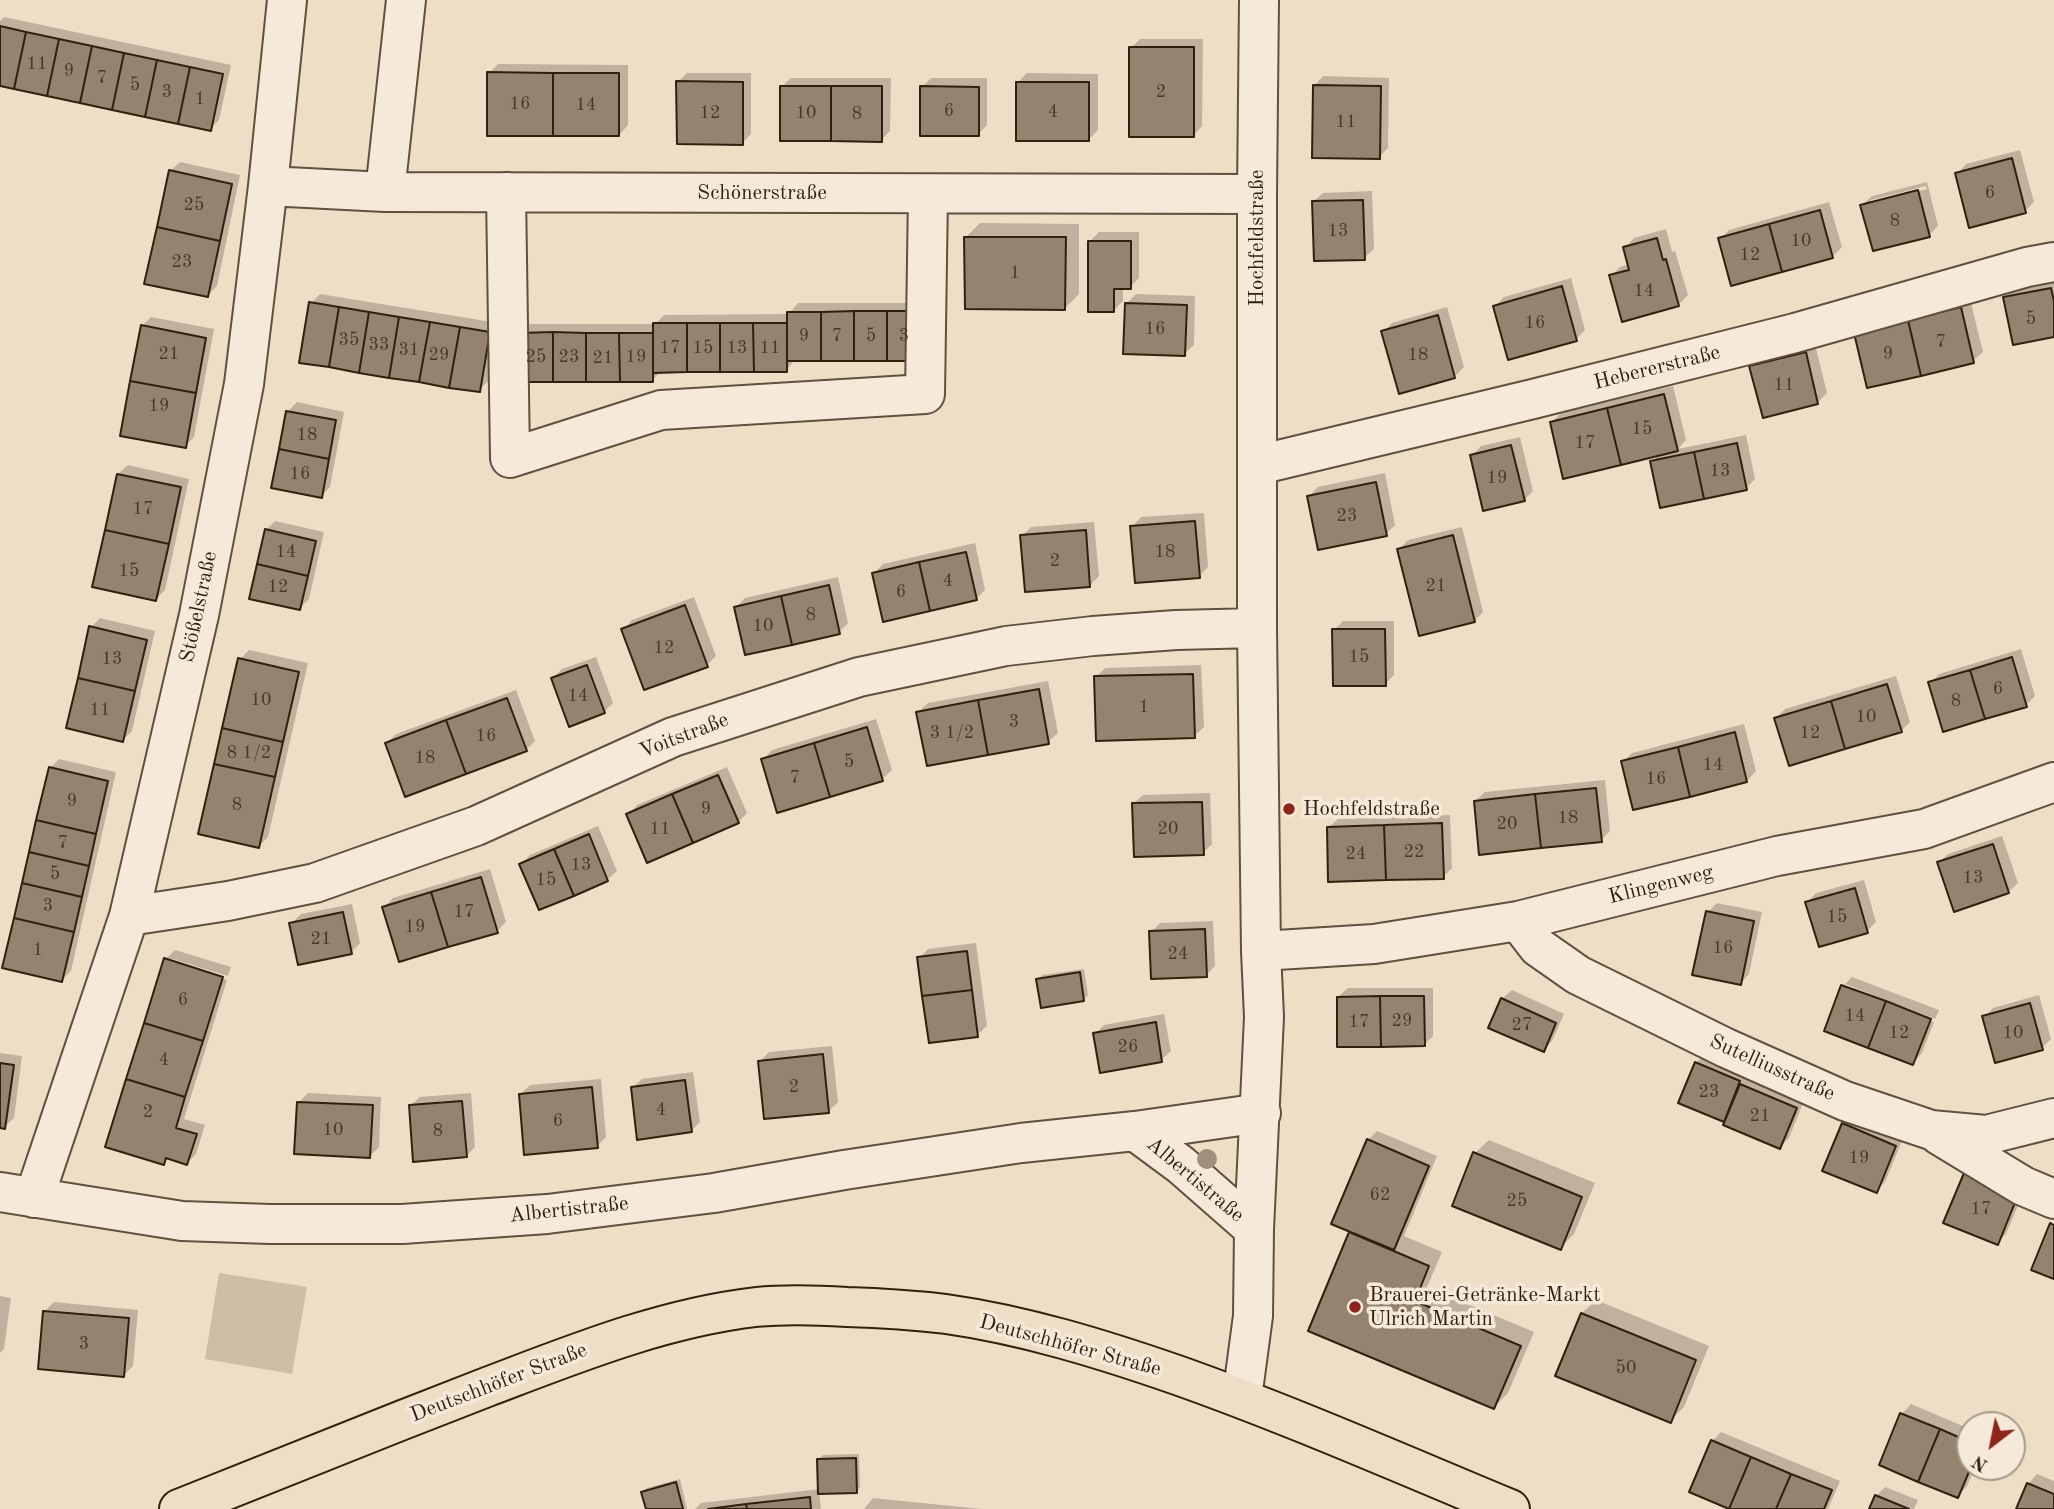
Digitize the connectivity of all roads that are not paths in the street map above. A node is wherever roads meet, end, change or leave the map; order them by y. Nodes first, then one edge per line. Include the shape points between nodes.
1 (287, 0) edge
2 (406, 0) edge
3 (1259, 0) edge
4 (268, 186) junction
5 (385, 192) junction
6 (506, 192) junction
7 (928, 194) junction
8 (1256, 194) junction
9 (2054, 262) edge
10 (1258, 465) junction
11 (1256, 628) junction
12 (2054, 782) edge
13 (129, 916) junction
14 (1518, 921) junction
15 (1261, 951) junction
16 (1261, 1113) junction
17 (2054, 1118) edge
18 (1135, 1130) junction
19 (1931, 1130) junction
20 (17, 1195) edge
21 (2054, 1199) edge
22 (1254, 1229) junction
23 (1241, 1398) junction
24 (179, 1509) edge
25 (1510, 1509) edge

1 - 4 street, Stößelstraße
2 - 5 street
3 - 8 street, Hochfeldstraße
4 - 5 street, Schönerstraße
4 - 13 street, Stößelstraße via 244,384 199,615
5 - 6 street, Schönerstraße
6 - 7 street, Schönerstraße
6 - 7 street via 510,458 661,410 925,394
7 - 8 street, Schönerstraße
8 - 10 street, Hochfeldstraße
9 - 10 street, Hebererstraße via 1795,333
10 - 11 street, Hochfeldstraße
11 - 13 street, Voitstraße via 1176,630 1006,646 859,677 673,737 476,826 315,883
11 - 15 street, Hochfeldstraße
12 - 14 street, Klingenweg via 1924,829 1777,856
13 - 20 street, Stößelstraße
14 - 15 street, Klingenweg via 1374,944
14 - 19 street, Sutelliusstraße via 1538,947 1589,981 1845,1101
15 - 16 street, Hochfeldstraße
16 - 18 street, Albertistraße
16 - 22 street, Hochfeldstraße
17 - 19 street, Sutelliusstraße via 1986,1135
18 - 20 street, Albertistraße via 1007,1145 689,1196 547,1214 402,1224 182,1221
18 - 22 street, Albertistraße
19 - 21 street via 2023,1186
22 - 23 street, Hochfeldstraße via 1253,1316
23 - 24 main road, Deutschhöfer Straße via 1130,1359 990,1322 872,1307 757,1307 704,1316 581,1351
23 - 25 main road, Deutschhöfer Straße

